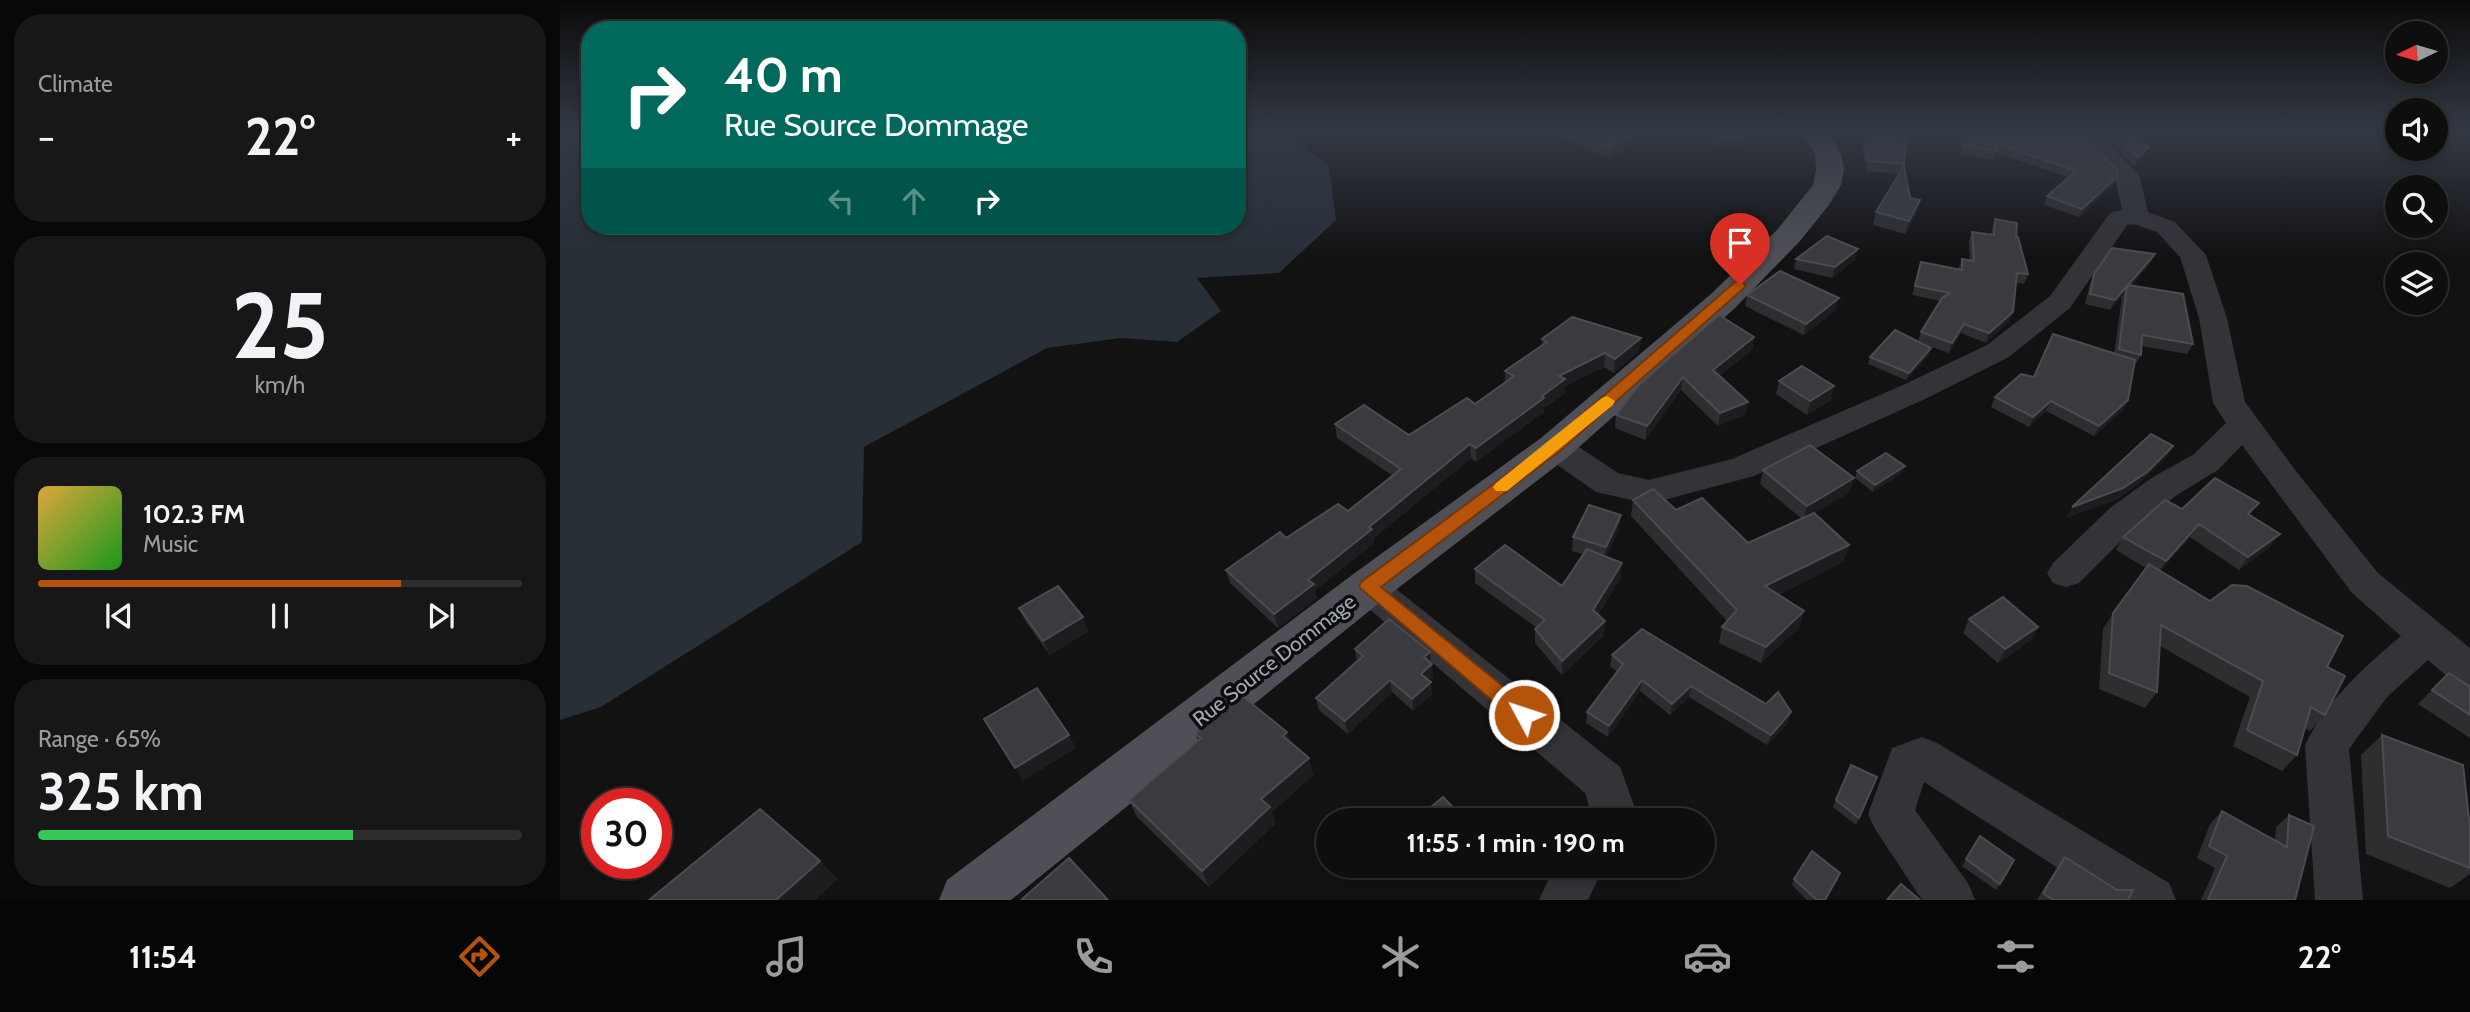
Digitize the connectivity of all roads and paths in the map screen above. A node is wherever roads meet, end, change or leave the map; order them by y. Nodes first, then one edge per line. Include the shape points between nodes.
1 (1829, 173) edge
2 (2126, 173) edge
3 (2136, 216) junction
4 (2244, 424) junction
5 (1555, 447) junction
6 (2066, 573) dead end
7 (1368, 587) junction
8 (2429, 636) junction
9 (2470, 672) edge
10 (1612, 808) edge
11 (1574, 878) edge
12 (974, 894) edge
13 (1563, 900) edge
14 (1951, 900) edge
15 (2152, 900) edge
16 (2339, 900) edge

1 - 5 main road, Rue Source Dommage via 1819,199 1723,301
2 - 3 street
3 - 4 street via 2166,227 2193,255 2213,318 2229,403
3 - 5 street via 2119,218 2060,302 1998,351 1742,468 1649,492 1608,483
4 - 6 street via 2206,462 2123,517
4 - 8 street via 2365,583
5 - 7 main road, Rue Source Dommage
7 - 10 street via 1604,780
7 - 12 main road, Rue Source Dommage
8 - 9 street
8 - 16 street via 2372,685 2328,745
11 - 13 street
14 - 15 street via 1891,814 1908,762 1922,757

